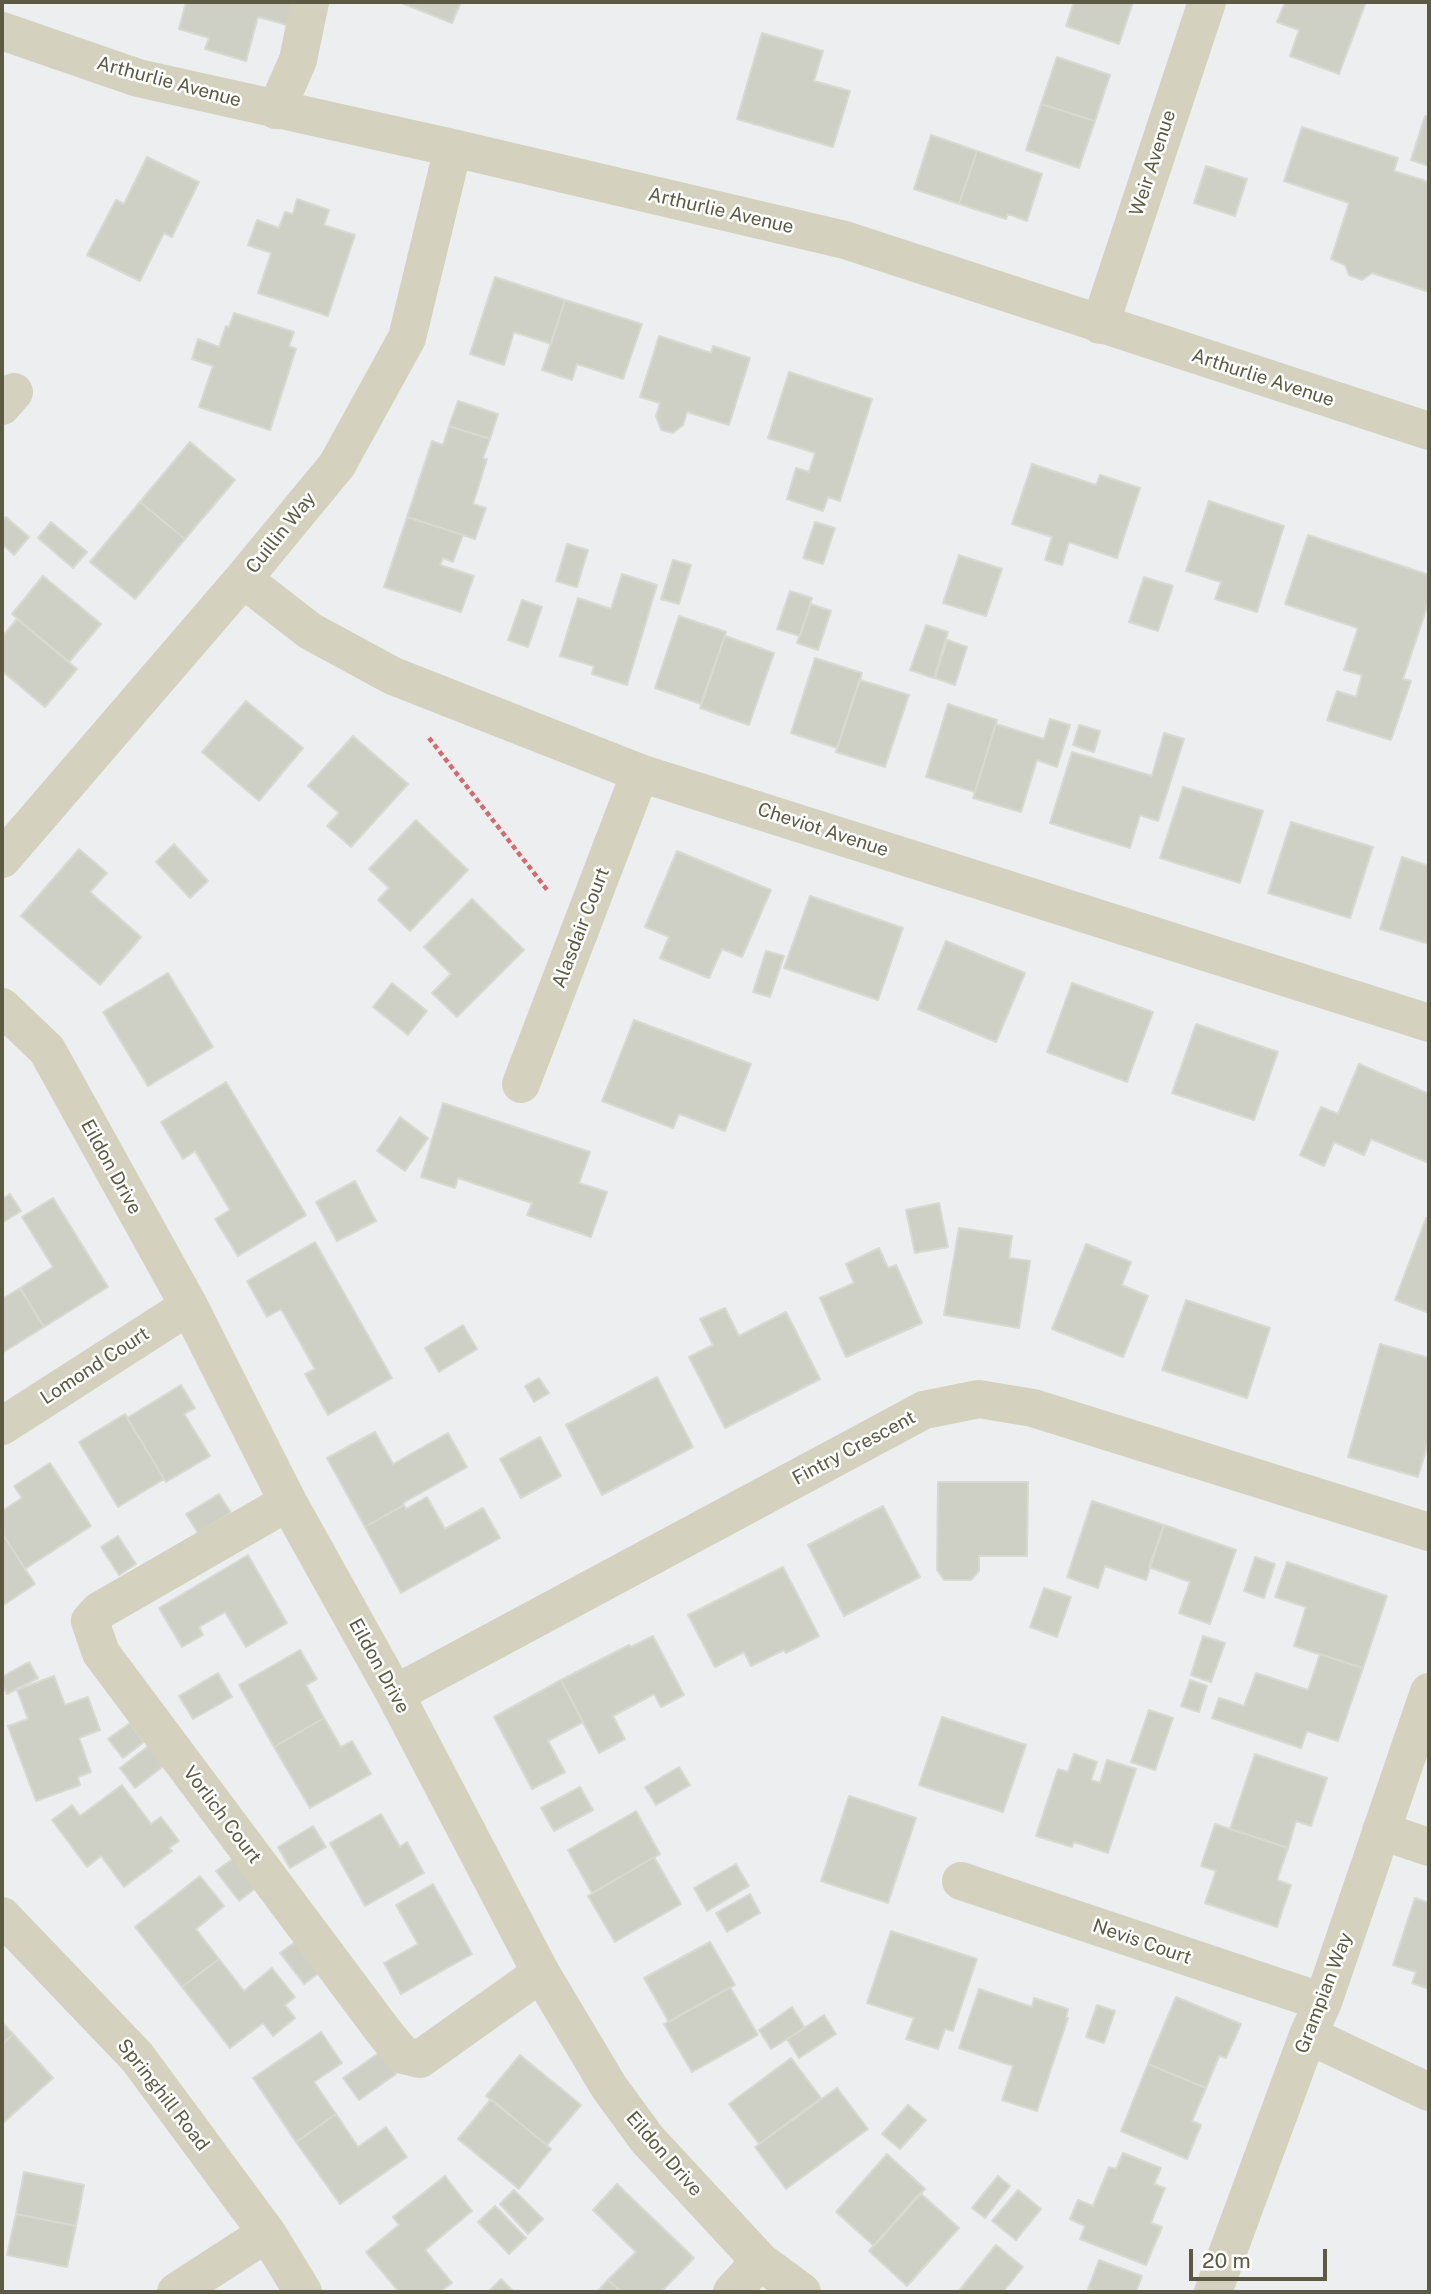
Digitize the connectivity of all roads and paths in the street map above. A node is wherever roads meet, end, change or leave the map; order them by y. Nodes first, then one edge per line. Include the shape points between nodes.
1 (310, 2) edge
2 (1207, 2) edge
3 (2, 31) edge
4 (276, 110) junction
5 (453, 148) junction
6 (1100, 325) junction
7 (1429, 431) edge
8 (243, 579) junction
9 (415, 685) junction
10 (640, 773) junction
11 (2, 859) edge
12 (586, 916) junction
13 (2, 1007) edge
14 (1429, 1023) edge
15 (521, 1084) dead end
16 (189, 1306) junction
17 (2, 1426) edge
18 (288, 1502) junction
19 (1429, 1532) edge
20 (1429, 1692) edge
21 (395, 1694) junction
22 (1381, 1831) junction
23 (1429, 1847) edge
24 (961, 1881) dead end
25 (2, 1916) edge
26 (541, 1973) junction
27 (1315, 2019) junction
28 (1429, 2092) edge
29 (267, 2233) junction
30 (760, 2261) junction
31 (176, 2292) edge
32 (303, 2292) edge
33 (732, 2292) edge
34 (802, 2292) edge
35 (1213, 2292) edge

1 - 4 street via 298,60
2 - 6 street, Weir Avenue
3 - 4 street, Arthurlie Avenue via 138,78
4 - 5 street, Arthurlie Avenue
5 - 6 street, Arthurlie Avenue via 845,240
5 - 8 street, Cuillin Way via 407,338 337,465
6 - 7 street, Arthurlie Avenue
8 - 9 street, Cheviot Avenue via 310,631
8 - 11 street, Cuillin Way
9 - 10 street, Cheviot Avenue
9 - 12 path via 407,711 561,907
10 - 12 street, Alasdair Court
10 - 14 street, Cheviot Avenue
12 - 15 street, Alasdair Court
13 - 16 street, Eildon Drive via 47,1051
16 - 17 street, Lomond Court
16 - 18 street, Eildon Drive
18 - 21 street, Eildon Drive
18 - 26 street, Vorlich Court via 99,1611 90,1621 101,1653 403,2055 420,2059
19 - 21 street, Fintry Crescent via 1033,1408 979,1399 924,1410
20 - 22 street, Grampian Way
21 - 26 street, Eildon Drive
22 - 23 street
22 - 27 street, Grampian Way
24 - 27 street, Nevis Court
25 - 29 street, Springhill Road via 137,2057
26 - 30 street, Eildon Drive via 608,2087 647,2139
27 - 28 street, Nevis Court
27 - 35 street, Grampian Way
29 - 31 street
29 - 32 street, Springhill Road
30 - 33 street
30 - 34 street, Eildon Drive

